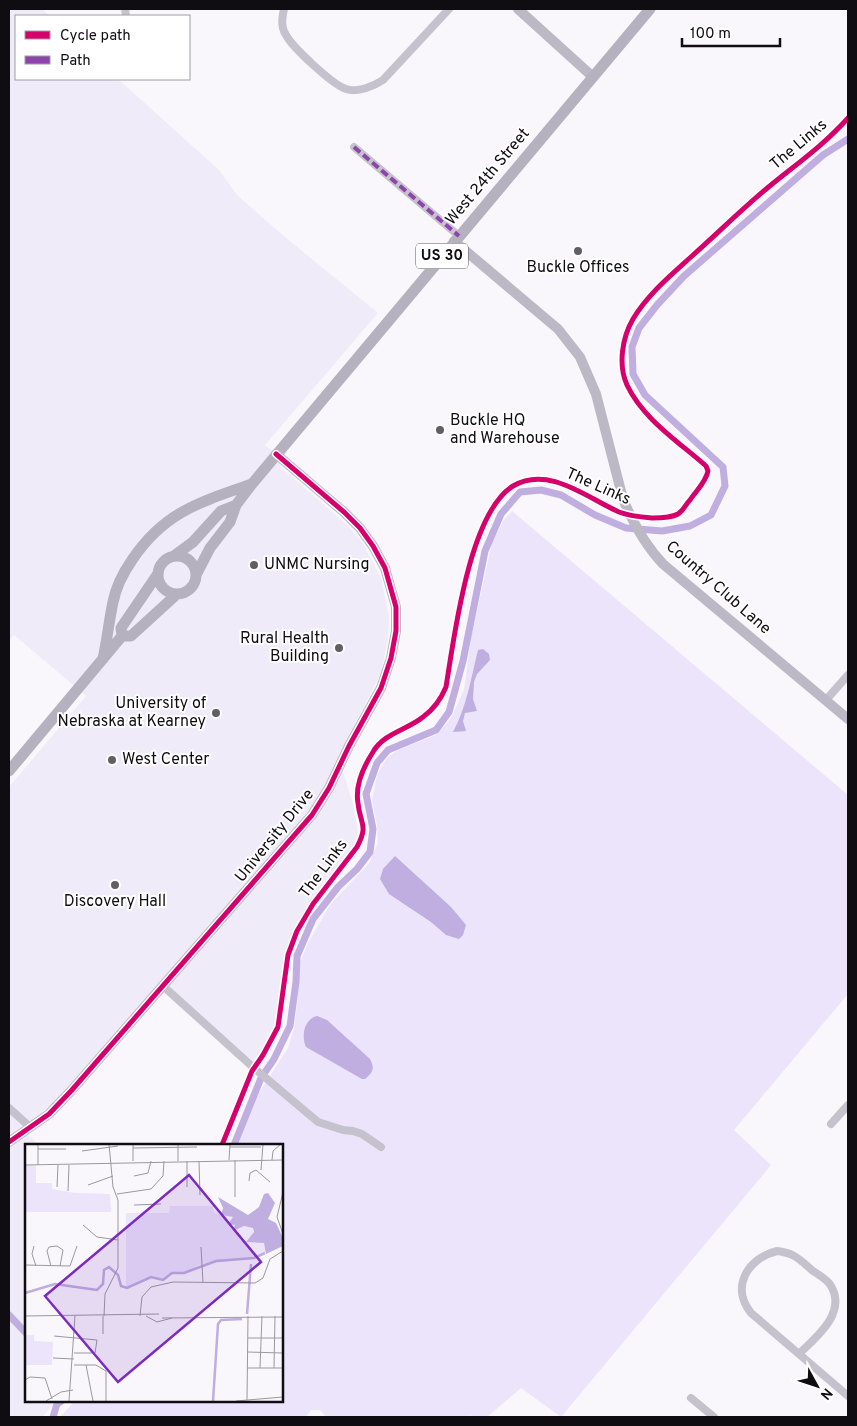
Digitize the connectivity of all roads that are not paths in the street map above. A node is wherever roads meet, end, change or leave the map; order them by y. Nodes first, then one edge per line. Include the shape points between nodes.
1 (284, 9) edge
2 (449, 9) edge
3 (518, 9) edge
4 (650, 9) edge
5 (593, 77) junction
6 (354, 147) dead end
7 (457, 239) junction
8 (276, 454) junction
9 (252, 484) junction
10 (236, 505) junction
11 (174, 556) junction
12 (158, 575) junction
13 (196, 575) junction
14 (177, 594) junction
15 (122, 636) junction
16 (103, 659) junction
17 (848, 676) edge
18 (826, 700) junction
19 (848, 719) edge
20 (9, 771) edge
21 (162, 986) junction
22 (848, 1105) edge
23 (9, 1108) edge
24 (831, 1124) dead end
25 (30, 1126) junction
26 (9, 1142) edge
27 (381, 1147) dead end
28 (799, 1354) junction
29 (848, 1396) edge
30 (691, 1398) dead end
31 (714, 1417) edge

1 - 2 street via 282,25 286,36 320,71 348,90 373,86 383,80
3 - 5 street
4 - 5 main road, West 24th Street / US 30
5 - 7 main road, West 24th Street / US 30
6 - 7 street
7 - 8 main road, West 24th Street / US 30
7 - 18 street, Country Club Lane via 558,329 580,357 596,394 623,499 654,554
8 - 9 main road, West 24th Street / US 30
8 - 21 street, University Drive via 353,520 380,558 396,607 391,658 381,688 312,815
9 - 10 main road, West 24th Street / US 30
9 - 16 main road via 183,511 159,527 143,544 122,574 113,601
10 - 11 main road, West 24th Street / US 30 via 221,511 193,542
10 - 13 main road, West 24th Street / US 30 via 230,522 210,548
11 - 12 main road, US 30 via 164,562
11 - 13 main road via 189,560
12 - 14 main road via 164,590
12 - 15 main road, US 30 via 121,628
13 - 14 main road, US 30 via 189,590
14 - 15 main road, US 30 via 131,636
15 - 16 main road, US 30
16 - 20 main road, US 30
17 - 18 street
18 - 19 street, Country Club Lane
21 - 25 street, University Drive via 71,1091 48,1114
21 - 27 street via 318,1122 362,1134
22 - 24 street
23 - 25 street
25 - 26 street, University Drive
28 - 28 street via 825,1327 834,1312 836,1299 831,1285 791,1252 777,1250 758,1259 744,1275 745,1306
28 - 29 street
30 - 31 street

